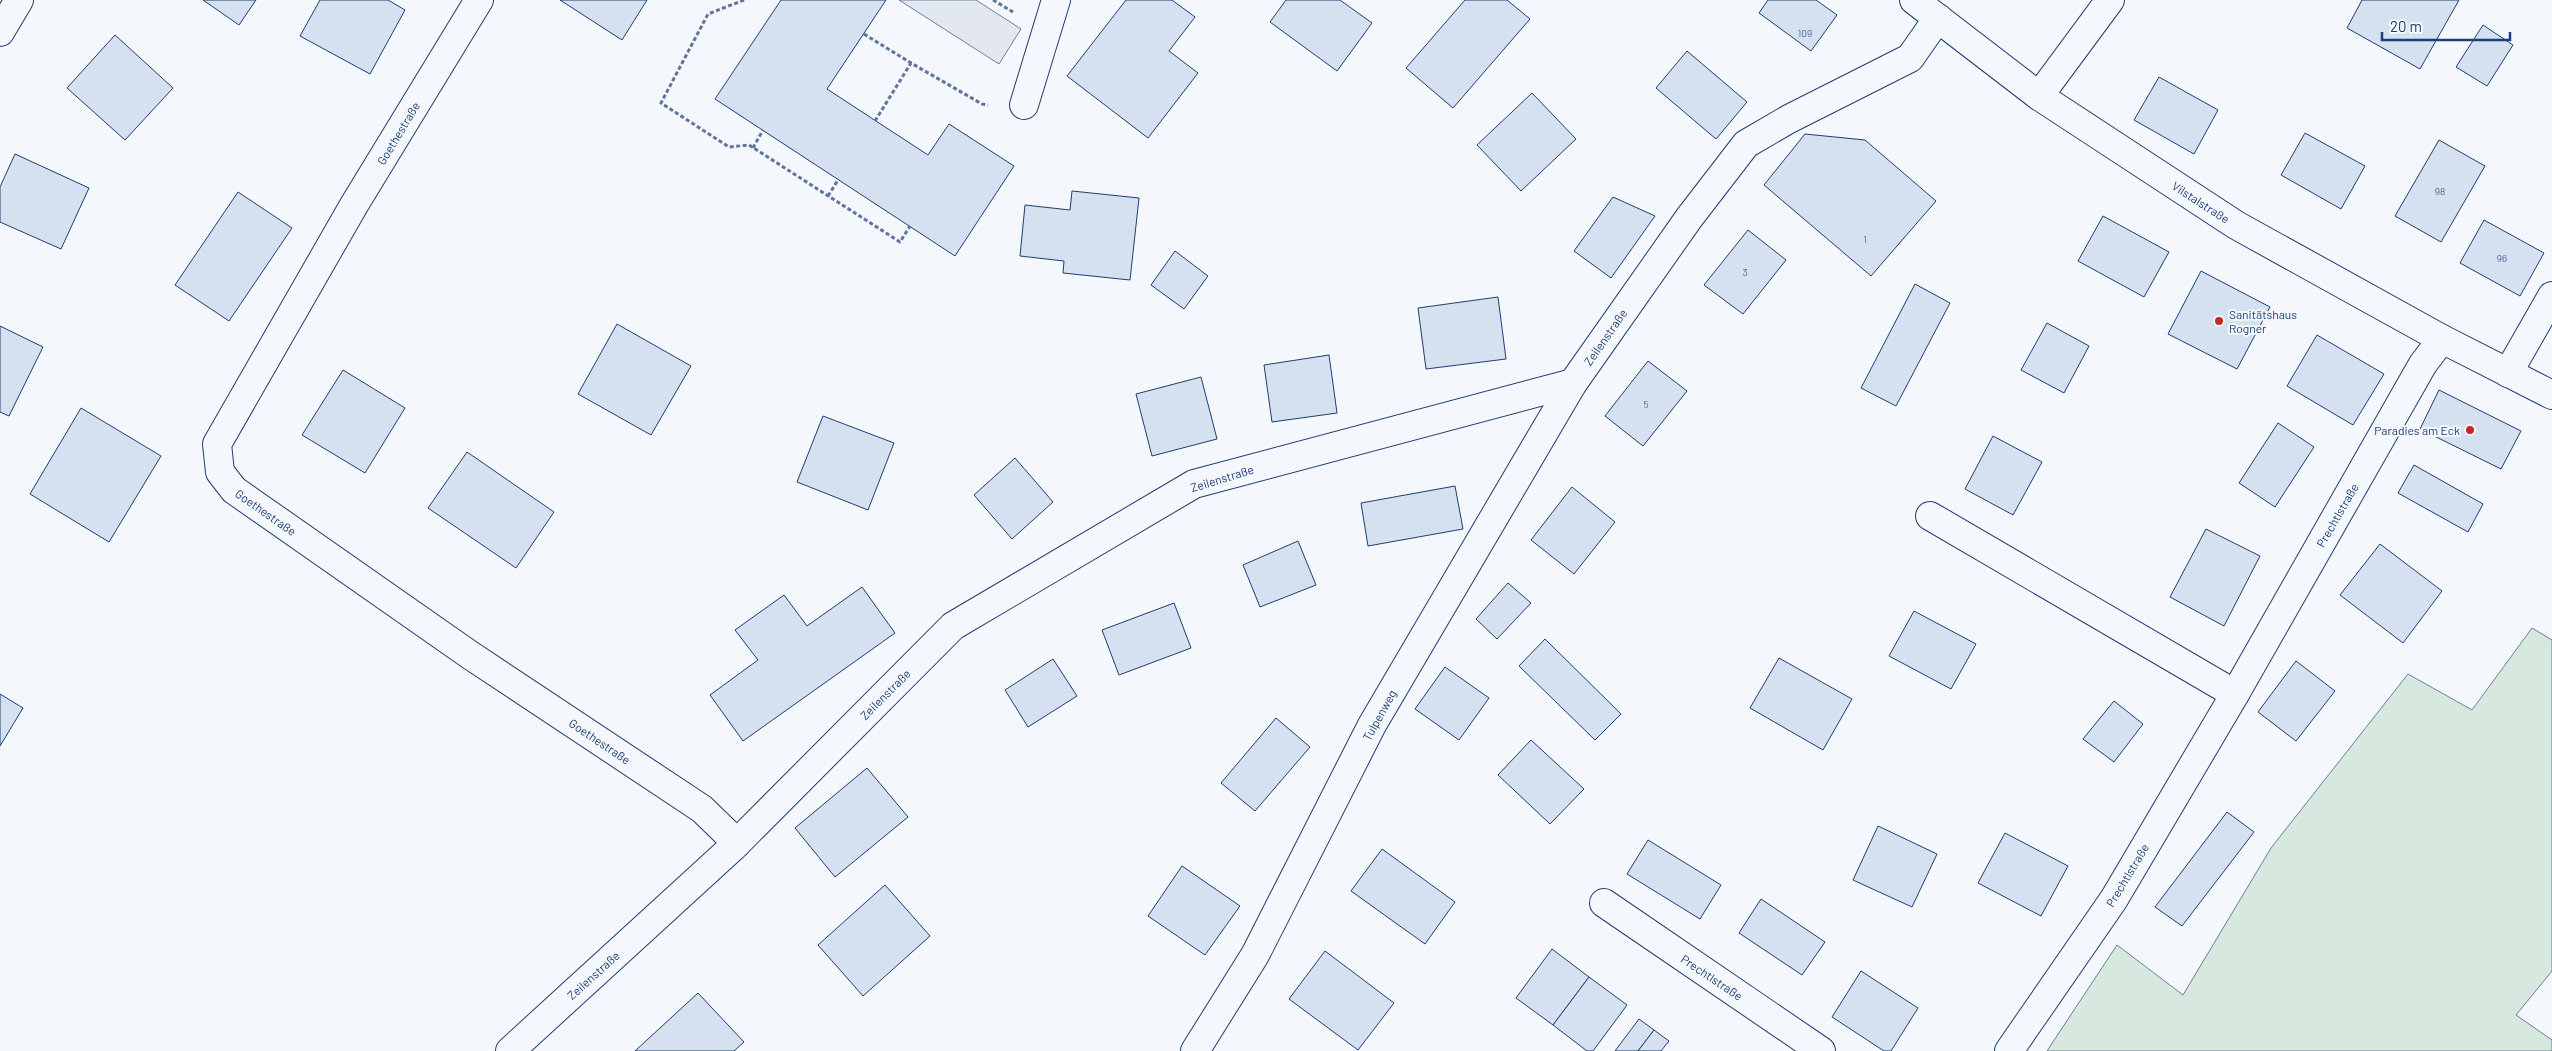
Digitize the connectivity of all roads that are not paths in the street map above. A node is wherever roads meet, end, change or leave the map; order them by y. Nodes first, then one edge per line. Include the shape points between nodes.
1 (19, 0) edge
2 (479, 0) edge
3 (1056, 0) edge
4 (1914, 0) edge
5 (2110, 0) edge
6 (1938, 18) junction
7 (0, 32) edge
8 (2039, 96) junction
9 (1024, 105) road end
10 (2552, 296) edge
11 (2442, 339) junction
12 (2508, 373) junction
13 (1573, 383) junction
14 (2552, 395) edge
15 (1930, 516) dead end
16 (2235, 694) junction
17 (737, 842) junction
18 (1604, 903) dead end
19 (510, 1051) edge
20 (1195, 1051) edge
21 (1821, 1051) edge
22 (2009, 1051) edge

1 - 7 street
2 - 17 street, Goethestraße via 354,205 217,444 220,472 234,490 470,655 702,809
3 - 9 street
4 - 6 street, Vilstalstraße
5 - 8 street
6 - 8 street, Vilstalstraße
6 - 13 street, Zeilenstraße via 1910,58 1746,144 1689,218
8 - 11 street, Vilstalstraße via 2236,225
10 - 12 street
11 - 12 street, Vilstalstraße
11 - 16 street, Prechtlstraße via 2423,364
12 - 14 street, Vilstalstraße
13 - 17 street, Zeilenstraße via 1194,484 952,626
13 - 20 street, Tulpenweg via 1372,725 1256,955
15 - 16 street
16 - 22 street, Prechtlstraße via 2114,899
17 - 19 street, Zeilenstraße
18 - 21 street, Prechtlstraße

